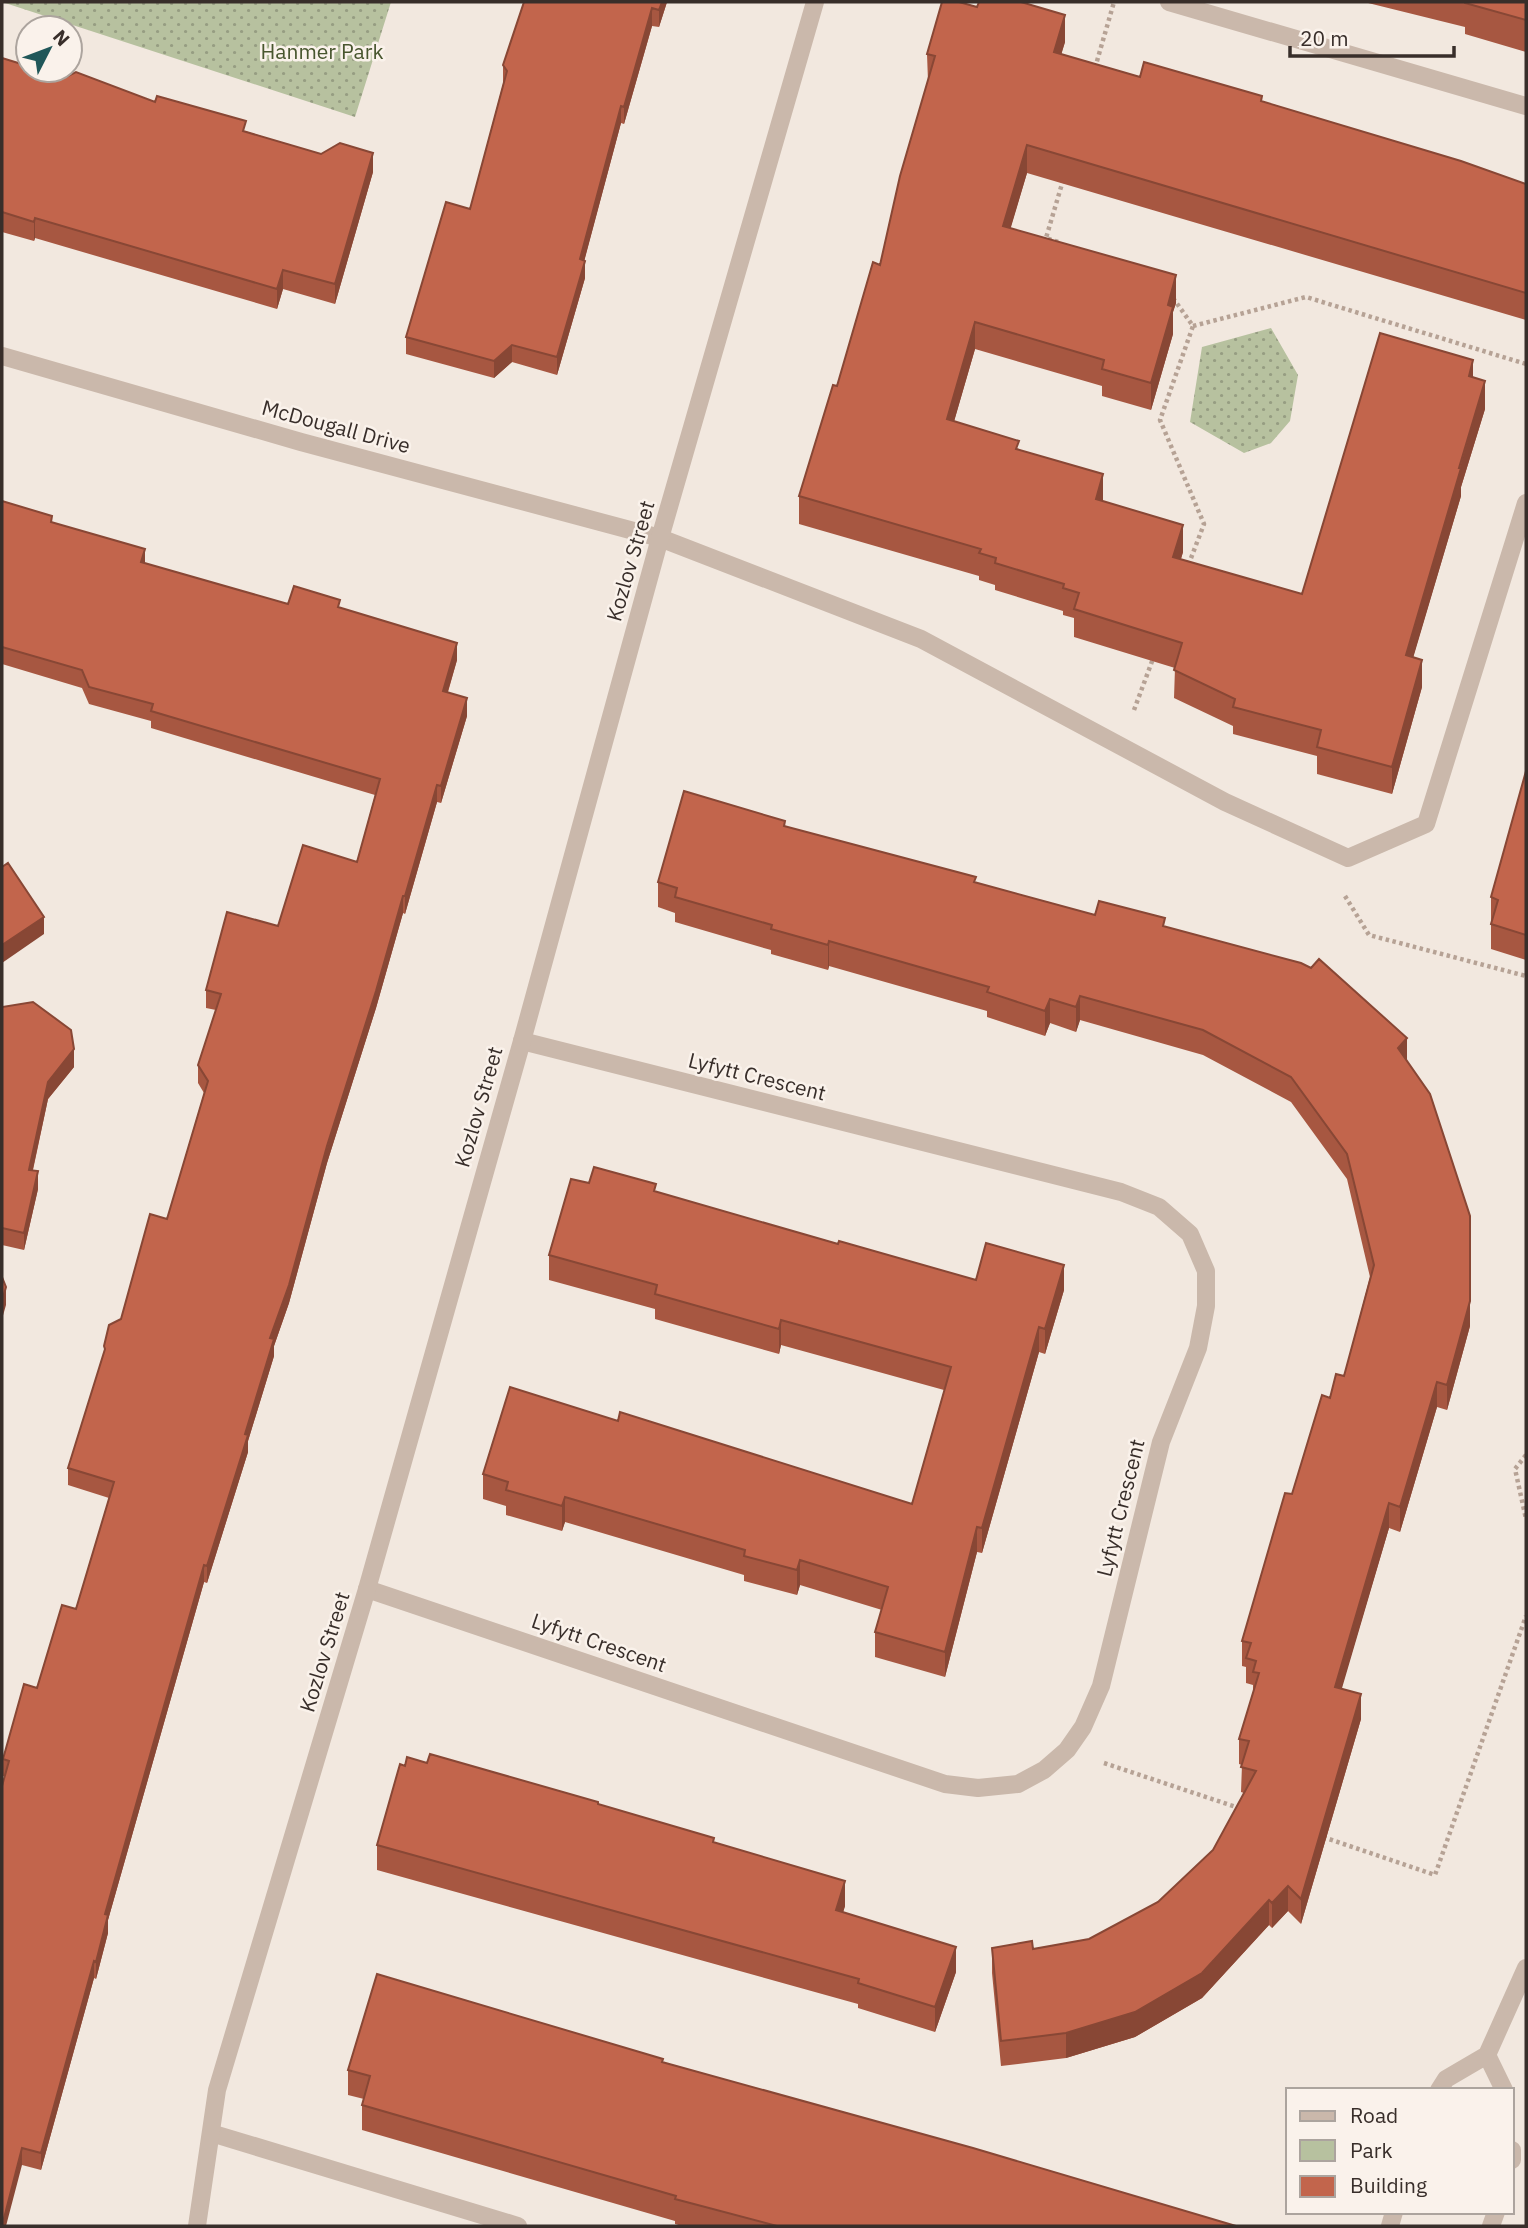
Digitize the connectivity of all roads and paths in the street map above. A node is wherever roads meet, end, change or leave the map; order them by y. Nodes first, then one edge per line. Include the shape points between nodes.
1 (815, 2) edge
2 (1114, 2) edge
3 (1169, 2) edge
4 (1092, 80) edge
5 (1526, 106) edge
6 (1065, 172) edge
7 (1059, 243) edge
8 (1170, 293) edge
9 (1193, 326) junction
10 (2, 356) edge
11 (1526, 364) edge
12 (1526, 503) edge
13 (660, 538) junction
14 (1185, 576) edge
15 (1155, 654) edge
16 (1120, 745) junction
17 (1311, 841) junction
18 (1526, 976) edge
19 (522, 1041) junction
20 (1526, 1455) edge
21 (1526, 1519) edge
22 (368, 1588) junction
23 (1526, 1616) edge
24 (1067, 1750) junction
25 (1251, 1812) edge
26 (1317, 1835) edge
27 (1526, 1968) edge
28 (1487, 2055) junction
29 (1440, 2088) edge
30 (1503, 2088) edge
31 (211, 2133) junction
32 (197, 2226) edge
33 (518, 2226) edge

1 - 13 street, Kozlov Street
2 - 4 path
3 - 5 street
6 - 7 path via 1046,238
8 - 9 path
9 - 11 path via 1306,297
9 - 14 path via 1160,420 1204,524
10 - 13 street, McDougall Drive
12 - 17 street, McDougall Drive via 1426,824 1348,858
13 - 16 street, McDougall Drive via 921,639
13 - 19 street, Kozlov Street
15 - 16 path
16 - 17 street, McDougall Drive via 1225,802
17 - 18 path via 1368,935
19 - 22 street, Kozlov Street
19 - 24 street, Lyfytt Crescent via 1121,1192 1159,1207 1190,1234 1206,1271 1206,1306 1198,1348 1161,1442 1101,1686
20 - 21 path via 1515,1469
22 - 24 street, Lyfytt Crescent via 946,1784 1018,1784
22 - 31 street, Kozlov Street via 217,2090
23 - 26 path via 1435,1875
24 - 25 path
27 - 28 street
28 - 29 street via 1446,2079
28 - 30 street
31 - 32 street, Kozlov Street
31 - 33 street

